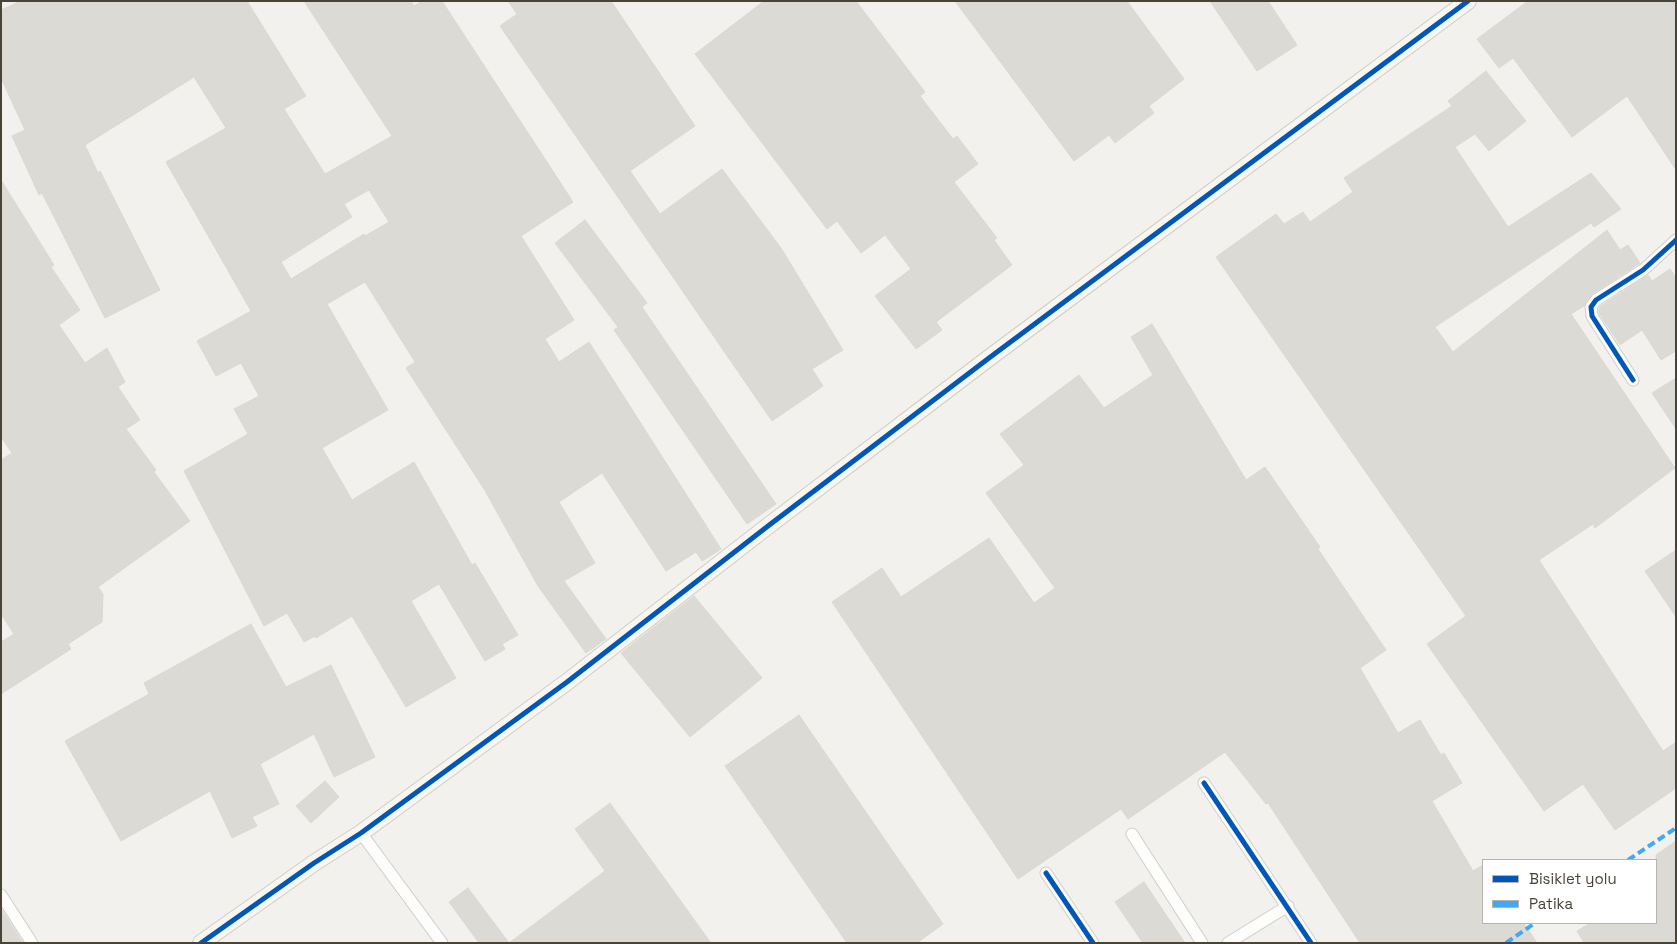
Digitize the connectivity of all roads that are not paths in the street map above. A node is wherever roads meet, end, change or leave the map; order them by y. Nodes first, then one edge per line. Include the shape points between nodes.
1 (1468, 1) edge
2 (1676, 240) edge
3 (1634, 380) dead end
4 (1204, 783) dead end
5 (361, 833) junction
6 (1132, 834) dead end
7 (1046, 873) dead end
8 (1, 895) edge
9 (1288, 906) junction
10 (32, 943) edge
11 (202, 943) edge
12 (442, 943) edge
13 (1093, 943) edge
14 (1202, 943) edge
15 (1228, 943) edge
16 (1311, 943) edge

1 - 5 street via 981,364 567,682
2 - 3 street via 1643,270 1596,300 1591,308 1592,316
4 - 9 street
5 - 11 street
5 - 12 street
6 - 14 street
7 - 13 street
8 - 10 street
9 - 15 street
9 - 16 street

